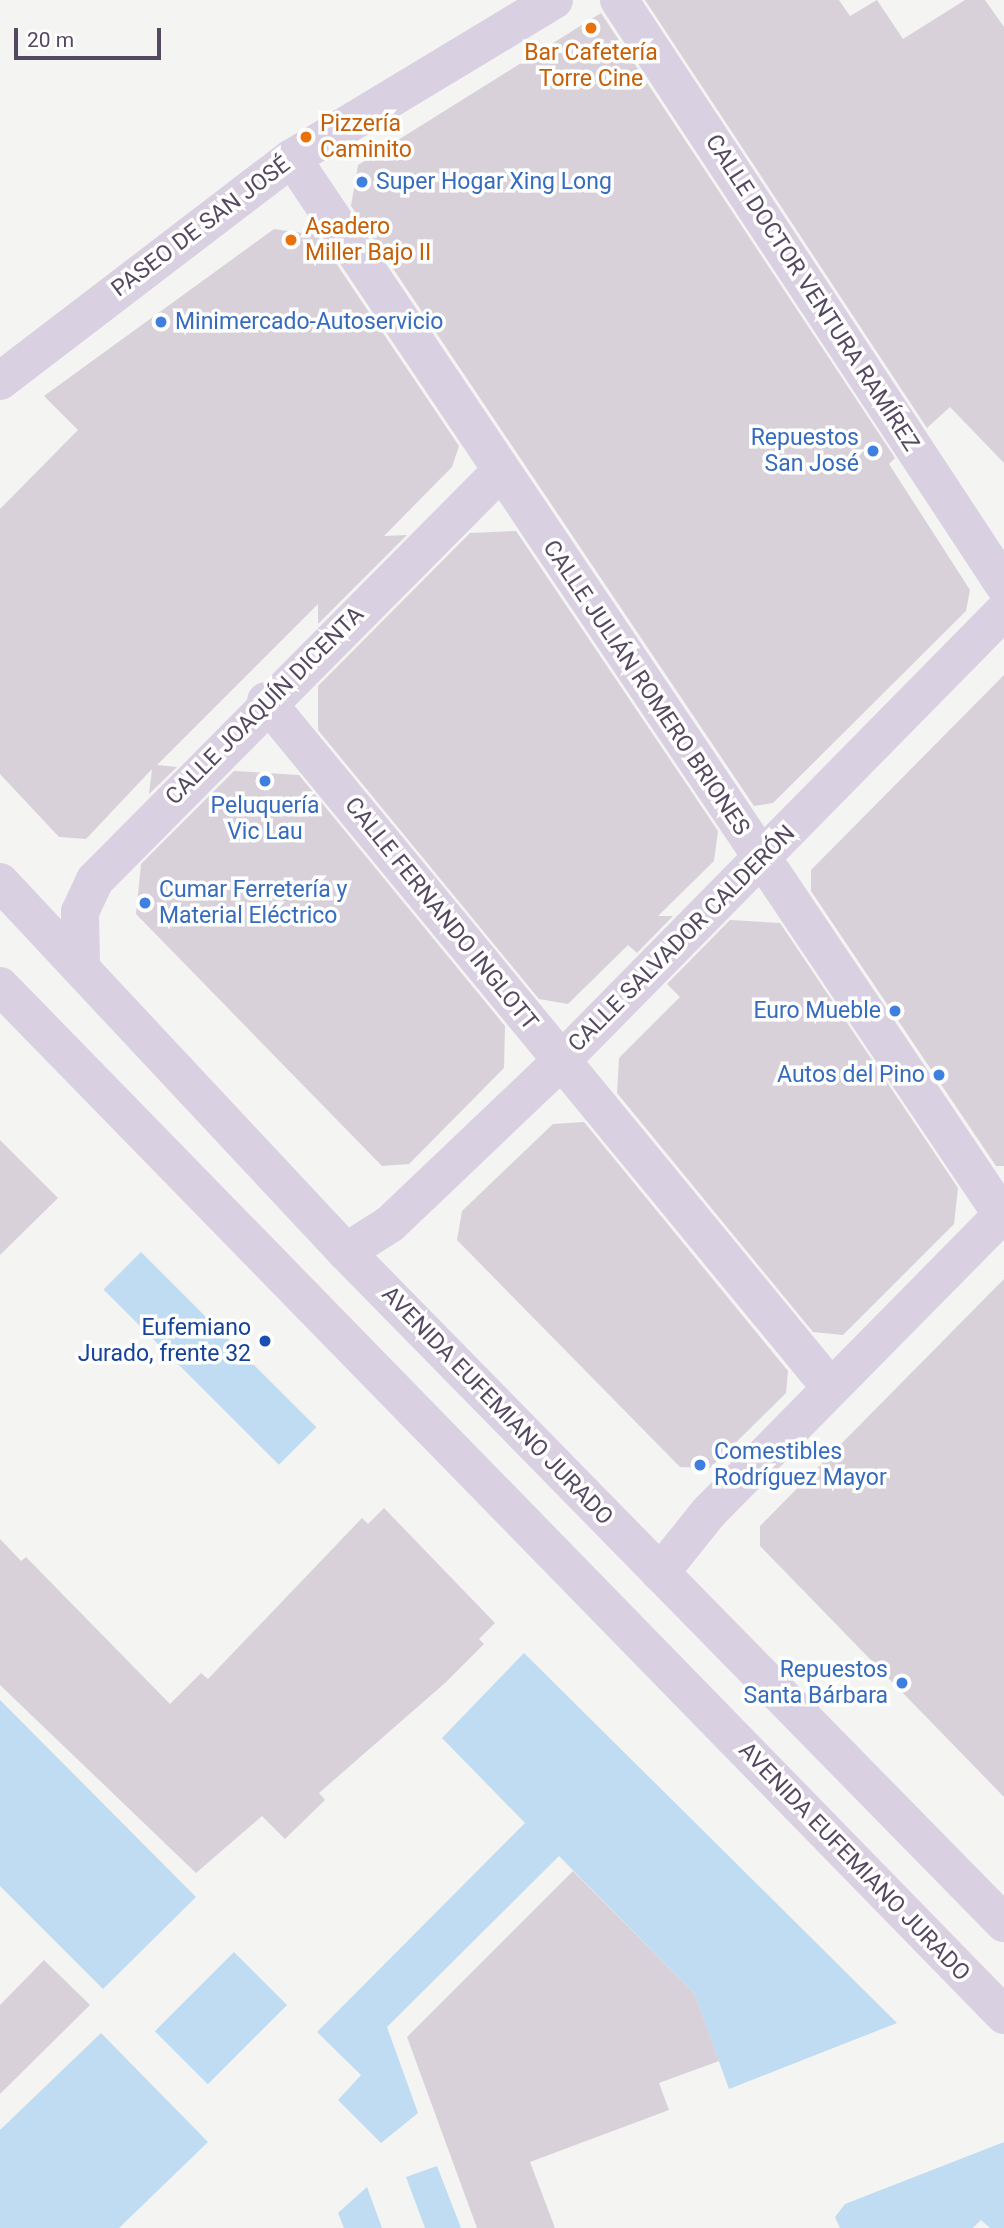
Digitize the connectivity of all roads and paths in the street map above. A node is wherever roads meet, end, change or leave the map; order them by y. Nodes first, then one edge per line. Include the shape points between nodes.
1 (554, 0) edge
2 (619, 0) edge
3 (292, 158) junction
4 (0, 381) edge
5 (500, 471) junction
6 (1004, 585) edge
7 (1004, 611) edge
8 (266, 701) junction
9 (762, 861) junction
10 (0, 882) edge
11 (80, 965) junction
12 (0, 986) edge
13 (561, 1060) junction
14 (1003, 1214) edge
15 (346, 1252) junction
16 (830, 1387) junction
17 (660, 1573) junction
18 (1004, 1923) edge
19 (1004, 2015) edge

1 - 3 street, PASEO DE SAN JOSÉ
2 - 6 street, CALLE DOCTOR VENTURA RAMÍREZ
3 - 4 street, PASEO DE SAN JOSÉ
3 - 5 street, CALLE JULIÁN ROMERO BRIONES
5 - 8 street, CALLE JOAQUÍN DICENTA
5 - 9 street, CALLE JULIÁN ROMERO BRIONES
7 - 9 street, CALLE SALVADOR CALDERÓN
8 - 11 street, CALLE JOAQUÍN DICENTA via 95,880 80,912
8 - 13 street, CALLE FERNANDO INGLOTT
9 - 13 street, CALLE SALVADOR CALDERÓN
9 - 14 street, CALLE JULIÁN ROMERO BRIONES
10 - 11 street, AVENIDA EUFEMIANO JURADO
11 - 15 street, AVENIDA EUFEMIANO JURADO
12 - 19 street, AVENIDA EUFEMIANO JURADO
13 - 15 street, CALLE SALVADOR CALDERÓN via 390,1224
13 - 16 street, CALLE FERNANDO INGLOTT
14 - 16 street
15 - 17 street, AVENIDA EUFEMIANO JURADO
16 - 17 street
17 - 18 street, AVENIDA EUFEMIANO JURADO

